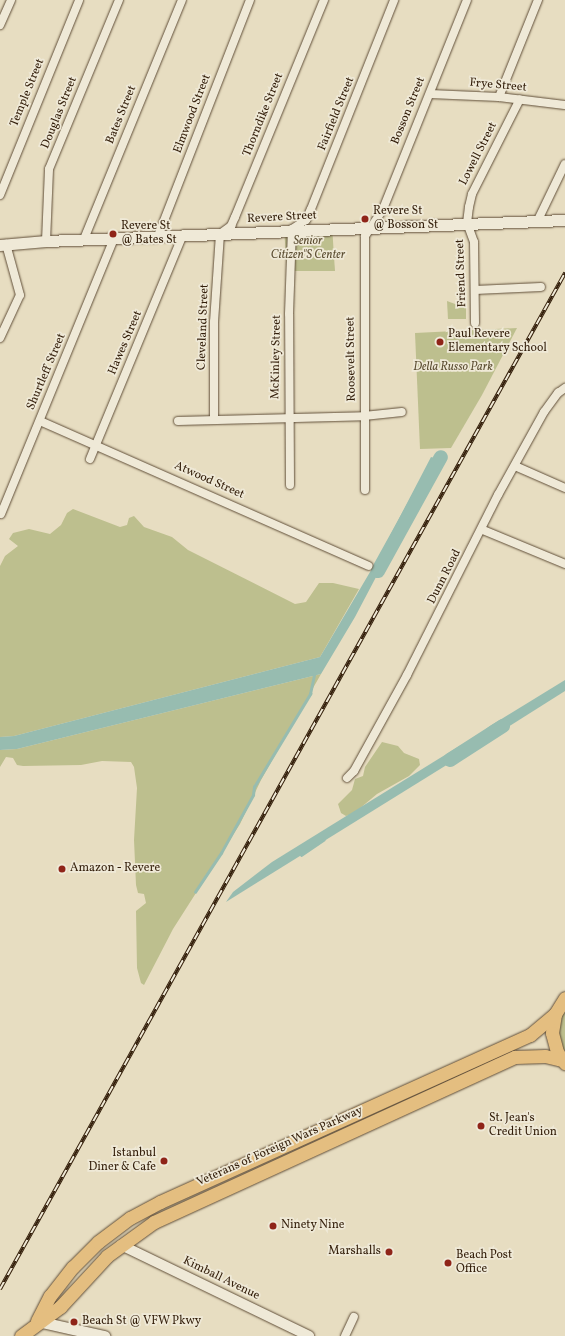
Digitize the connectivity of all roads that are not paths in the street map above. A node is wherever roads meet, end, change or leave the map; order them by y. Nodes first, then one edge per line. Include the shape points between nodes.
1 (11, 0) edge
2 (79, 0) edge
3 (119, 0) edge
4 (182, 0) edge
5 (250, 0) edge
6 (324, 0) edge
7 (394, 0) edge
8 (467, 0) edge
9 (538, 0) edge
10 (0, 24) edge
11 (430, 94) junction
12 (500, 97) junction
13 (520, 100) junction
14 (565, 105) edge
15 (565, 164) edge
16 (0, 195) edge
17 (538, 220) junction
18 (565, 220) edge
19 (467, 223) junction
20 (368, 228) junction
21 (292, 229) junction
22 (220, 234) junction
23 (182, 235) junction
24 (158, 236) junction
25 (84, 239) junction
26 (114, 239) junction
27 (46, 240) junction
28 (3, 245) edge
29 (541, 287) dead end
30 (475, 290) junction
31 (475, 323) dead end
32 (0, 338) edge
33 (565, 388) edge
34 (402, 412) dead end
35 (364, 416) junction
36 (288, 418) junction
37 (214, 420) junction
38 (40, 421) junction
39 (178, 421) dead end
40 (96, 444) junction
41 (90, 459) dead end
42 (515, 466) junction
43 (290, 485) dead end
44 (565, 488) edge
45 (365, 490) dead end
46 (4, 501) edge
47 (1, 514) edge
48 (483, 530) junction
49 (565, 564) edge
50 (368, 566) dead end
51 (347, 778) dead end
52 (565, 998) edge
53 (555, 1014) junction
54 (564, 1062) edge
55 (121, 1245) junction
56 (354, 1317) dead end
57 (37, 1321) junction
58 (21, 1336) edge
59 (104, 1336) edge
60 (309, 1336) edge
61 (345, 1336) edge

1 - 10 street
2 - 16 street, Temple Street
3 - 27 street, Douglas Street via 49,169
4 - 25 street, Bates Street
5 - 24 street, Elmwood Street
6 - 22 street, Thorndike Street via 231,226
7 - 21 street, Fairfield Street via 311,209 306,220
8 - 11 street, Bosson Street
9 - 12 street
11 - 12 street, Frye Street
11 - 20 street, Bosson Street via 383,209
12 - 13 street, Frye Street
13 - 14 street, Frye Street
13 - 19 street, Lowell Street via 472,194
15 - 17 street
17 - 18 main road, Revere Street
17 - 19 main road, Revere Street
19 - 20 main road, Revere Street
19 - 30 street, Friend Street via 474,242
20 - 21 main road, Revere Street
20 - 35 street, Roosevelt Street via 363,256
21 - 22 main road, Revere Street
21 - 36 street, McKinley Street
22 - 23 main road, Revere Street
22 - 37 street, Cleveland Street via 214,322
23 - 24 main road, Revere Street
23 - 40 street, Hawes Street
24 - 26 main road, Revere Street
25 - 26 main road, Revere Street
25 - 27 main road, Revere Street
26 - 38 street, Shurtleff Street
27 - 28 main road, Revere Street
28 - 32 street via 20,295
29 - 30 street
30 - 31 street, Friend Street
33 - 42 street, Dunn Road via 544,412
34 - 35 street
35 - 36 street
35 - 45 street, Roosevelt Street
36 - 37 street
36 - 43 street, McKinley Street
37 - 39 street
38 - 40 street, Atwood Street
38 - 46 street, Shurtleff Street
40 - 41 street, Hawes Street
40 - 50 street, Atwood Street
42 - 44 street
42 - 48 street, Dunn Road
46 - 47 street, Shurtleff Street
48 - 49 street
48 - 51 street, Dunn Road via 404,681 354,771
52 - 53 highway
53 - 54 highway via 554,1043
53 - 57 highway, Veterans of Foreign Wars Parkway via 530,1035 160,1202 130,1218 98,1242 73,1267 50,1296
54 - 55 highway, Veterans of Foreign Wars Parkway via 545,1056 515,1057 182,1208 136,1233
55 - 57 highway, Veterans of Foreign Wars Parkway via 90,1272 60,1306
55 - 60 street, Kimball Avenue
56 - 61 street
57 - 58 highway, Veterans of Foreign Wars Parkway
57 - 59 main road

